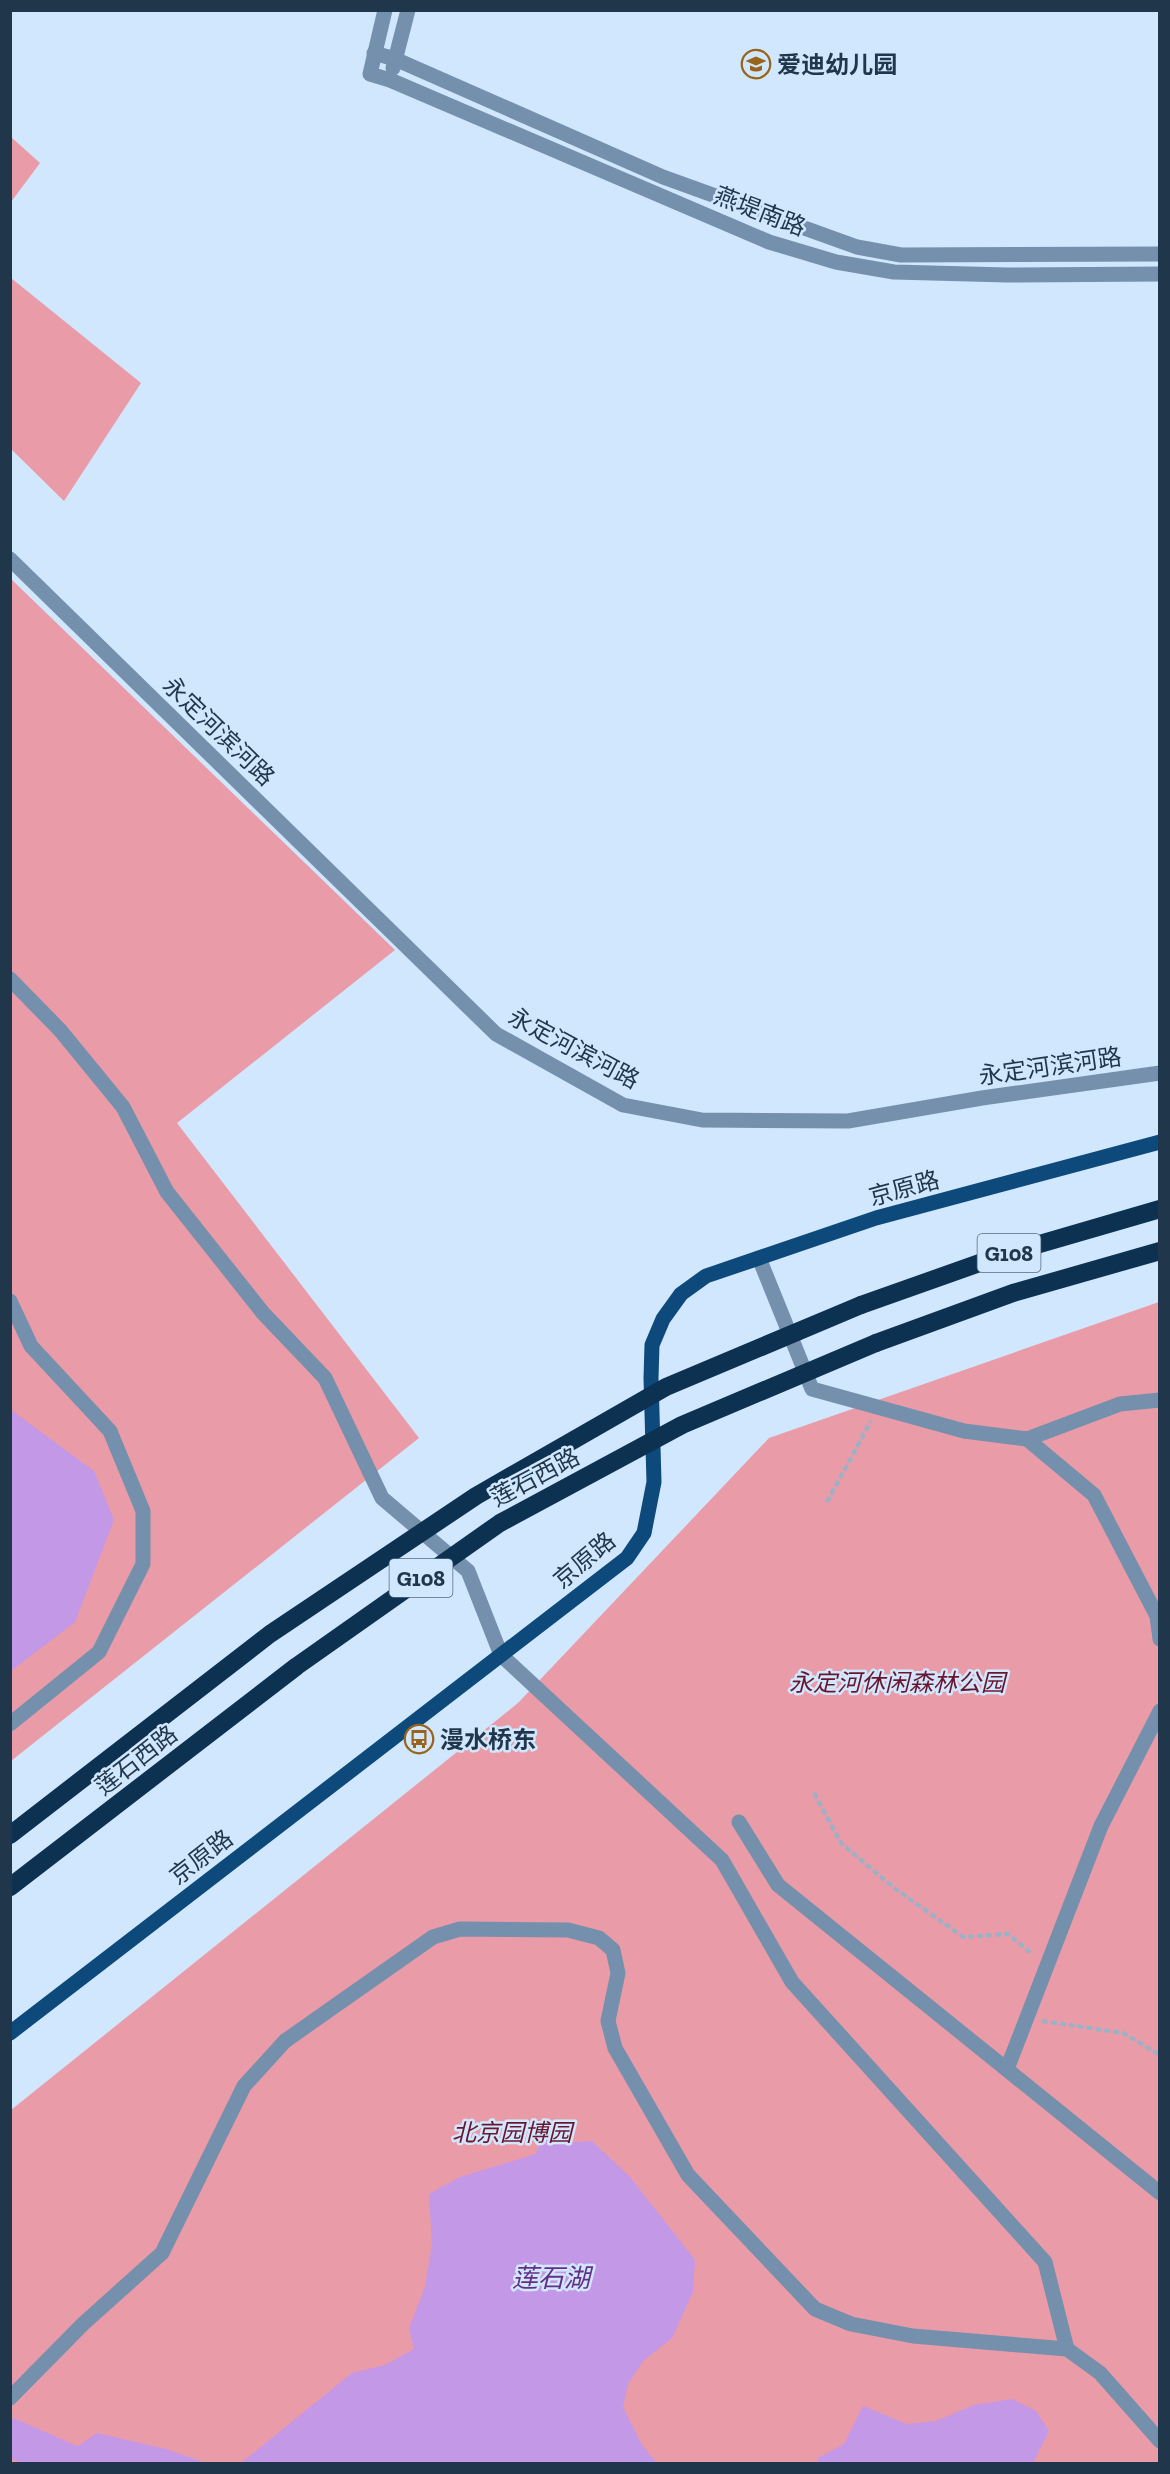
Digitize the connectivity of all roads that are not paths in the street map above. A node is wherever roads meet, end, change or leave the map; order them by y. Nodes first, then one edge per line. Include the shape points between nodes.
1 (385, 10) edge
2 (408, 10) edge
3 (374, 53) junction
4 (395, 59) junction
5 (390, 80) junction
6 (1160, 254) edge
7 (1160, 274) edge
8 (10, 559) edge
9 (10, 979) edge
10 (1160, 1073) edge
11 (1160, 1142) edge
12 (1160, 1209) edge
13 (1160, 1251) edge
14 (759, 1258) junction
15 (10, 1301) edge
16 (1160, 1400) edge
17 (1027, 1439) junction
18 (1160, 1639) edge
19 (501, 1655) junction
20 (1160, 1711) edge
21 (10, 1724) edge
22 (739, 1822) dead end
23 (10, 1835) edge
24 (10, 1887) edge
25 (10, 2033) edge
26 (1007, 2069) junction
27 (1160, 2193) edge
28 (1067, 2349) junction
29 (10, 2398) edge
30 (1160, 2441) edge

1 - 3 street
2 - 4 street
3 - 4 street, 燕堤南路
3 - 5 street, 燕堤南路 via 370,74
4 - 5 street
4 - 6 street, 燕堤南路 via 663,177 857,247 901,255
5 - 7 street, 燕堤南路 via 769,242 836,262 894,272
8 - 10 street, 永定河滨河路 via 496,1034 623,1106 702,1120 848,1121
9 - 19 street via 60,1030 123,1107 167,1192 263,1313 325,1378 382,1498 468,1571
11 - 14 main road, 京原路 via 876,1218
12 - 23 highway, 莲石西路 / G108, bridge via 1005,1254 861,1305 666,1387 476,1496 270,1634
13 - 24 highway, 莲石西路 / G108, bridge via 1013,1293 876,1343 682,1425 500,1522 297,1666
14 - 17 street via 812,1389 964,1431
14 - 19 main road, 京原路 via 706,1276 681,1294 663,1319 652,1345 654,1482 644,1533 627,1558
15 - 21 street via 31,1346 110,1431 142,1511 143,1564 99,1652
16 - 17 street via 1120,1404
17 - 18 street via 1094,1495 1157,1616
19 - 25 main road, 京原路
19 - 28 street via 722,1860 792,1982 1045,2262
20 - 26 street via 1101,1826
22 - 26 street via 778,1885
26 - 27 street
28 - 29 street via 913,2336 851,2324 815,2308 688,2175 615,2048 608,2021 618,1973 613,1950 599,1938 568,1930 460,1929 433,1937 285,2042 244,2086 162,2253 83,2324
28 - 30 street via 1100,2373

